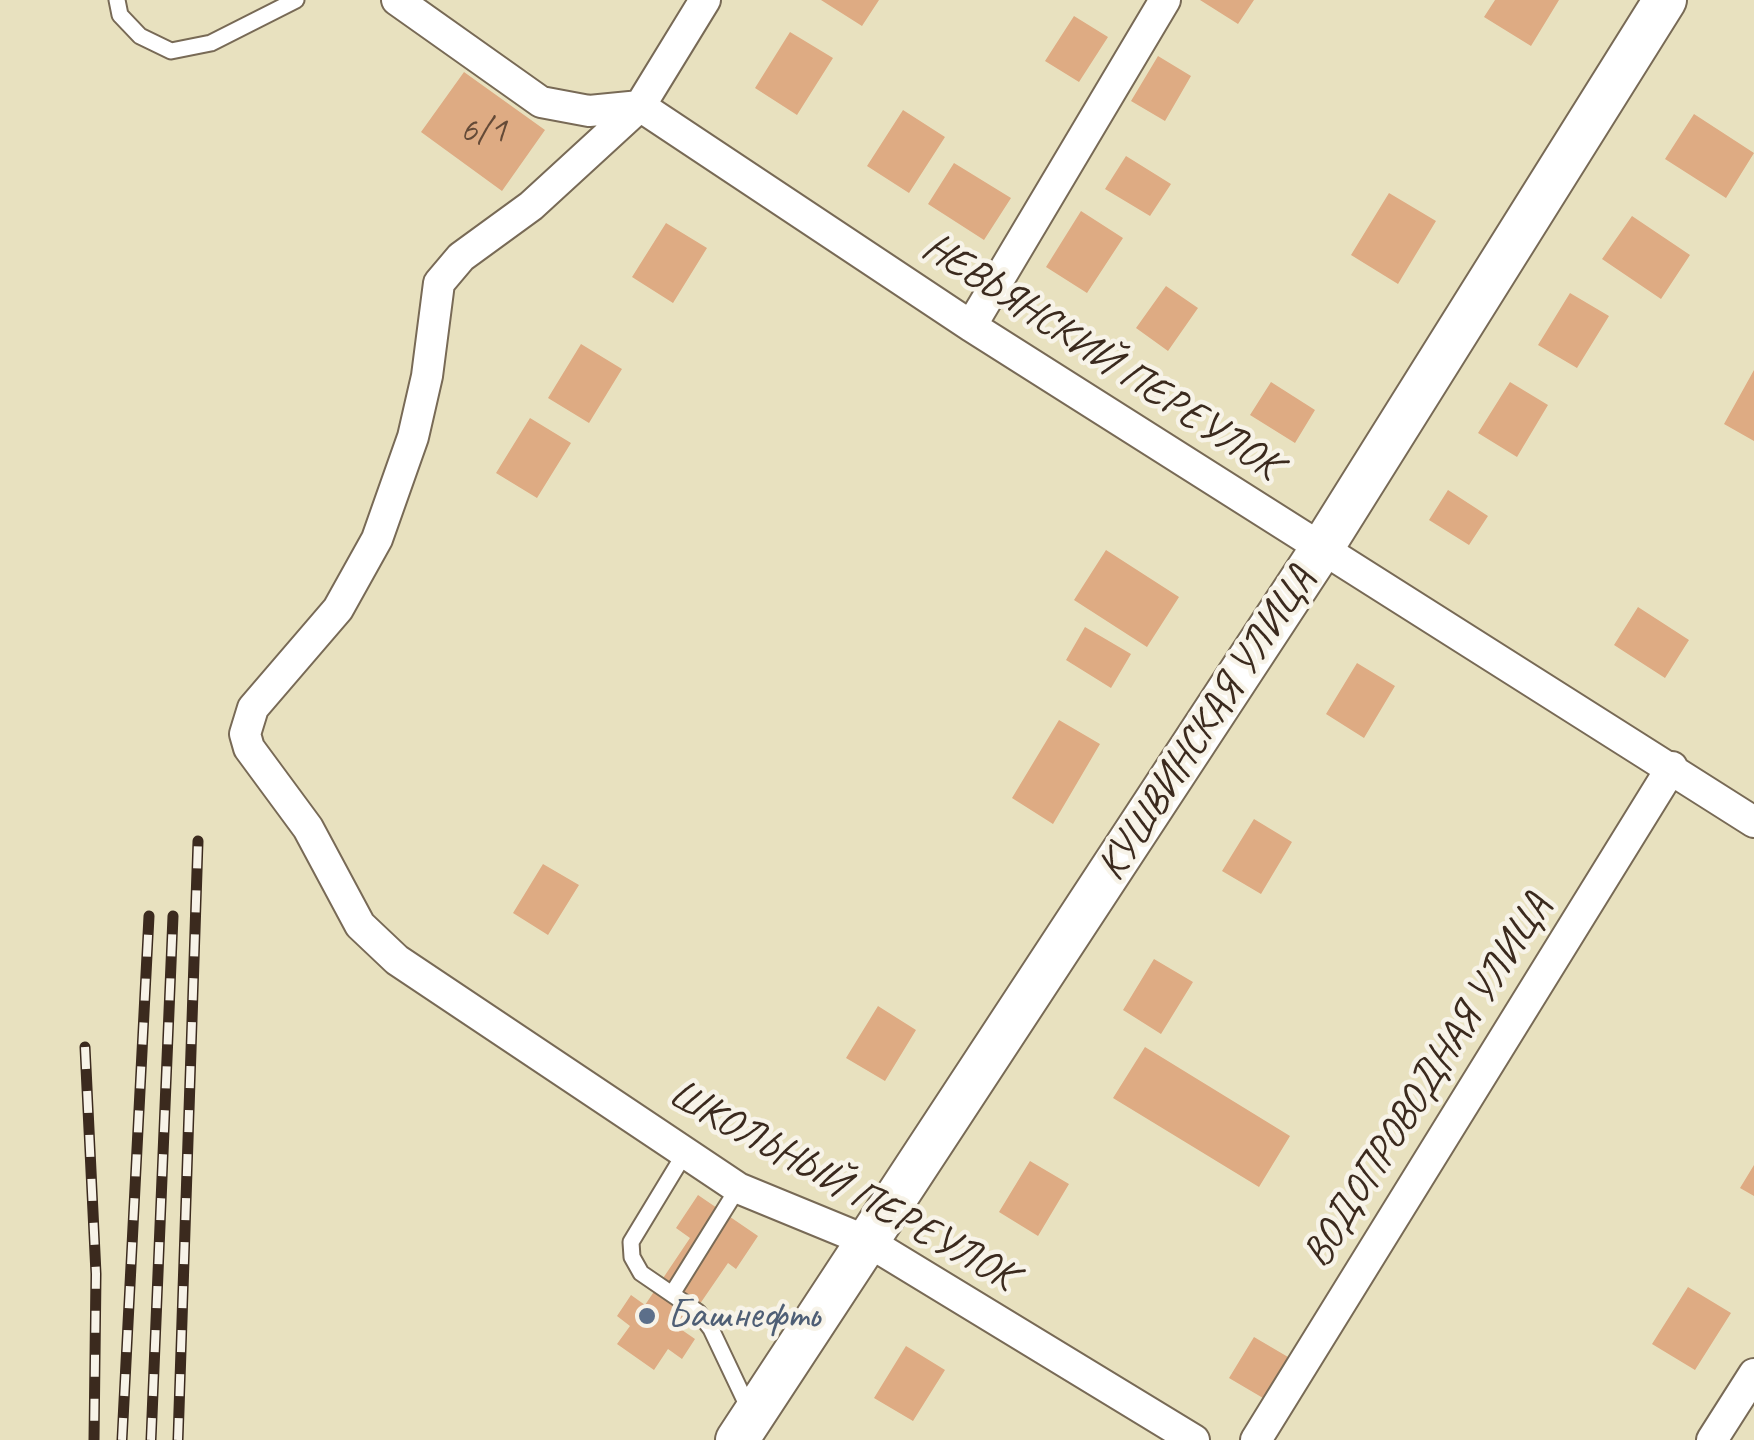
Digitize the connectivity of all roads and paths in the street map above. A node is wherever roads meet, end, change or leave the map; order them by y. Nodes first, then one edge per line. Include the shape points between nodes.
1 (117, 0) edge
2 (296, 0) edge
3 (397, 0) edge
4 (705, 0) edge
5 (1166, 0) edge
6 (1664, 0) edge
7 (640, 106) junction
8 (971, 326) junction
9 (1322, 548) junction
10 (1672, 767) junction
11 (1754, 822) edge
12 (684, 1153) junction
13 (738, 1188) junction
14 (867, 1241) junction
15 (672, 1294) junction
16 (1754, 1374) edge
17 (744, 1428) edge
18 (1194, 1440) edge
19 (1256, 1440) edge
20 (1712, 1440) edge

1 - 2 lane via 120,15 140,36 171,51 211,43
3 - 7 street via 541,102 588,111
4 - 7 street
5 - 8 street
6 - 9 main road, КУШВИНСКАЯ УЛИЦА
7 - 8 street, НЕВЬЯНСКИЙ ПЕРЕУЛОК
7 - 12 street, ШКОЛЬНЫЙ ПЕРЕУЛОК via 532,206 460,257 439,283 413,437 377,539 338,610 253,708 246,734 308,828 360,925 398,960
8 - 9 street, НЕВЬЯНСКИЙ ПЕРЕУЛОК
9 - 10 street, НЕВЬЯНСКИЙ ПЕРЕУЛОК
9 - 14 main road, КУШВИНСКАЯ УЛИЦА
10 - 11 street, НЕВЬЯНСКИЙ ПЕРЕУЛОК
10 - 19 street, ВОДОПРОВОДНАЯ УЛИЦА
12 - 13 street, ШКОЛЬНЫЙ ПЕРЕУЛОК
12 - 15 lane via 631,1242 641,1273
13 - 14 street, ШКОЛЬНЫЙ ПЕРЕУЛОК
13 - 15 lane
14 - 17 main road, КУШВИНСКАЯ УЛИЦА
14 - 18 street, ШКОЛЬНЫЙ ПЕРЕУЛОК
15 - 17 lane via 711,1328
16 - 20 street

